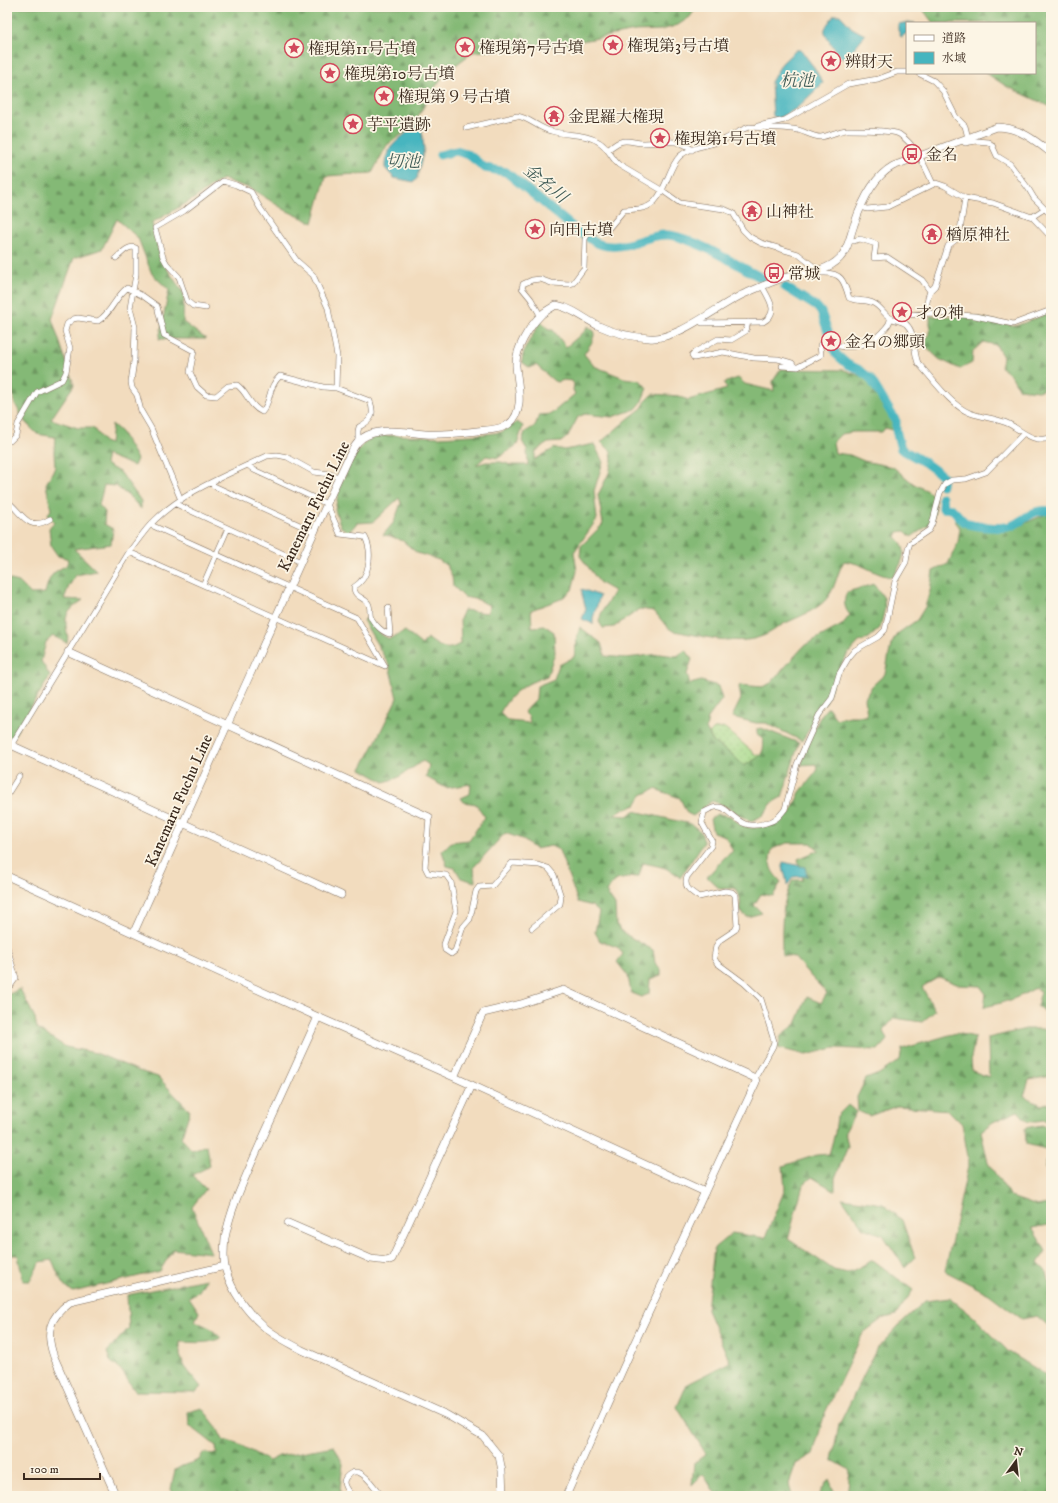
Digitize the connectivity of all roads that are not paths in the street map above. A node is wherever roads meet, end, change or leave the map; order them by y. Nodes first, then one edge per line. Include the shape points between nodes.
1 (906, 72) edge
2 (920, 74) edge
3 (750, 127) junction
4 (466, 128) dead end
5 (965, 139) junction
6 (607, 150) junction
7 (692, 150) junction
8 (1051, 153) edge
9 (919, 156) junction
10 (933, 184) junction
11 (663, 191) junction
12 (965, 198) junction
13 (861, 207) junction
14 (1044, 209) junction
15 (1051, 216) edge
16 (1032, 217) junction
17 (1051, 237) edge
18 (849, 240) junction
19 (116, 258) dead end
20 (816, 270) junction
21 (762, 286) junction
22 (133, 290) junction
23 (930, 291) junction
24 (206, 308) dead end
25 (1051, 310) edge
26 (925, 314) junction
27 (540, 315) junction
28 (890, 318) junction
29 (699, 320) junction
30 (900, 320) junction
31 (748, 322) junction
32 (782, 366) dead end
33 (794, 366) junction
34 (336, 388) junction
35 (1023, 434) junction
36 (1051, 438) edge
37 (7, 441) edge
38 (358, 442) junction
39 (248, 465) junction
40 (339, 477) junction
41 (211, 483) junction
42 (182, 500) junction
43 (7, 502) edge
44 (176, 504) junction
45 (327, 504) junction
46 (50, 519) dead end
47 (151, 525) junction
48 (228, 528) junction
49 (315, 532) junction
50 (128, 552) junction
51 (216, 555) junction
52 (301, 562) junction
53 (203, 585) junction
54 (289, 588) junction
55 (388, 608) dead end
56 (276, 618) junction
57 (68, 652) junction
58 (227, 726) junction
59 (9, 749) edge
60 (19, 776) dead end
61 (7, 795) edge
62 (428, 817) joint
63 (182, 824) junction
64 (7, 876) edge
65 (341, 895) dead end
66 (532, 928) dead end
67 (134, 932) junction
68 (7, 947) edge
69 (7, 987) edge
70 (318, 1017) junction
71 (454, 1076) junction
72 (755, 1078) junction
73 (472, 1085) junction
74 (705, 1192) junction
75 (288, 1222) dead end
76 (225, 1266) junction
77 (116, 1496) edge
78 (352, 1496) edge
79 (382, 1496) edge
80 (503, 1496) edge
81 (566, 1496) edge

1 - 3 street via 848,84 785,120
2 - 5 street via 934,81 943,91 956,117 965,126
3 - 7 street via 726,139
3 - 9 street via 798,130 815,137 848,130 877,130 898,134
4 - 6 street via 517,116 524,117 550,131 594,139
5 - 8 street, Kanemaru Fuchu Line via 997,127 1008,127
5 - 9 street, Kanemaru Fuchu Line
5 - 14 street via 964,143 976,140 992,145 997,156 1010,164
6 - 7 street via 625,141 678,142
6 - 11 street via 619,165
7 - 11 street via 679,158
9 - 10 street
9 - 13 street, Kanemaru Fuchu Line via 887,169
10 - 12 street via 945,186
10 - 13 street via 887,207
11 - 20 street via 680,203 724,208 734,213 742,230 750,237 798,254
11 - 27 street via 650,205 624,210 609,228 586,236 584,268 573,283 551,283 540,279 523,284 522,288
12 - 16 street via 994,203
12 - 23 street via 959,236 948,246 935,286
13 - 18 street, Kanemaru Fuchu Line
14 - 15 street
14 - 16 street
16 - 17 street
18 - 20 street, Kanemaru Fuchu Line via 840,258 827,267
18 - 23 street via 860,239 876,244 874,258 887,257 922,280
19 - 22 street via 127,248 136,248
20 - 21 street, Kanemaru Fuchu Line
20 - 28 street via 822,273 831,272 838,276 845,282 849,298 872,302
21 - 29 street, Kanemaru Fuchu Line via 731,300
21 - 31 street via 772,307 772,314 763,322
22 - 34 street via 157,306 164,335 194,351 190,372 197,387 206,394 216,396 228,386 237,385 242,388 255,409 262,412 274,382 280,376
22 - 37 street via 127,288 120,293 103,318 98,321 78,318 67,324 65,331 70,348 62,380 37,392 18,424 16,435
22 - 42 street via 130,308 134,327 132,388
23 - 26 street
24 - 34 street via 193,306 187,301 179,277 163,257 156,228 184,211 223,181 251,192 297,261 313,275 328,308 337,356
25 - 26 street via 1013,324 976,316
26 - 30 street via 908,315
27 - 29 street, Kanemaru Fuchu Line via 556,305 564,306 604,328 660,339 675,334
27 - 38 street, Kanemaru Fuchu Line via 519,347 516,365 519,405 509,424 496,429 472,432 427,434 381,431 372,433
28 - 30 street
28 - 33 street via 890,324 867,343 848,348 839,346 836,341 826,340 820,345 820,355 798,367
29 - 31 street via 702,323
30 - 35 street via 909,327 913,338 914,356 918,363 960,408 1009,424
31 - 33 street via 746,332 731,340 718,339 692,355 694,358 723,352 754,358 778,359
32 - 33 street
34 - 38 street via 370,401 372,418 359,427
35 - 36 street via 1040,439
35 - 72 street via 986,472 944,484 929,530 910,543 906,562 895,581 885,630 855,650 839,674 832,698 818,715 797,764 785,809 781,815 773,821 749,826 719,806 704,812 702,822 712,841 711,846 685,881 692,893 699,897 725,891 735,895 737,926 720,940 714,958 761,999 774,1041
38 - 40 street, Kanemaru Fuchu Line
39 - 40 street via 267,456 276,455 286,457 314,472
39 - 41 street
39 - 45 street
40 - 45 street, Kanemaru Fuchu Line
41 - 42 street
41 - 49 street
42 - 44 street
43 - 46 street via 13,505 25,520 39,524
44 - 47 street
44 - 48 street
45 - 49 street, Kanemaru Fuchu Line
45 - 55 street via 340,534 365,537 369,544 365,576 354,587 354,591 368,603 371,618 384,633 390,634
47 - 50 street
47 - 51 street
48 - 51 street
48 - 52 street
49 - 52 street, Kanemaru Fuchu Line
50 - 53 street
50 - 57 street
51 - 53 street
51 - 54 street
52 - 54 street, Kanemaru Fuchu Line
53 - 56 street
54 - 56 street, Kanemaru Fuchu Line
54 - 56 street via 357,618 385,666
56 - 58 street, Kanemaru Fuchu Line
57 - 58 street
57 - 59 street
58 - 62 street
58 - 63 street, Kanemaru Fuchu Line
59 - 63 street
60 - 61 street
62 - 66 street via 425,867 428,873 446,875 451,882 456,911 444,944 445,950 451,954 456,951 470,919 479,887 492,886 512,863 548,868 554,875 561,897 560,904
63 - 65 street
63 - 67 street, Kanemaru Fuchu Line
64 - 67 street
67 - 70 street
68 - 69 street via 16,978
70 - 71 street
70 - 76 street via 248,1170 225,1238
71 - 72 street via 483,1013 563,990
71 - 73 street
72 - 74 street via 756,1082
73 - 74 street
73 - 75 street via 392,1259 371,1259
74 - 81 street
76 - 77 street via 70,1302 59,1310 52,1322 49,1339 54,1357
76 - 80 street via 235,1291 261,1325 302,1350 447,1415 483,1436 499,1456
78 - 79 street via 345,1488 344,1482 352,1472 363,1474

